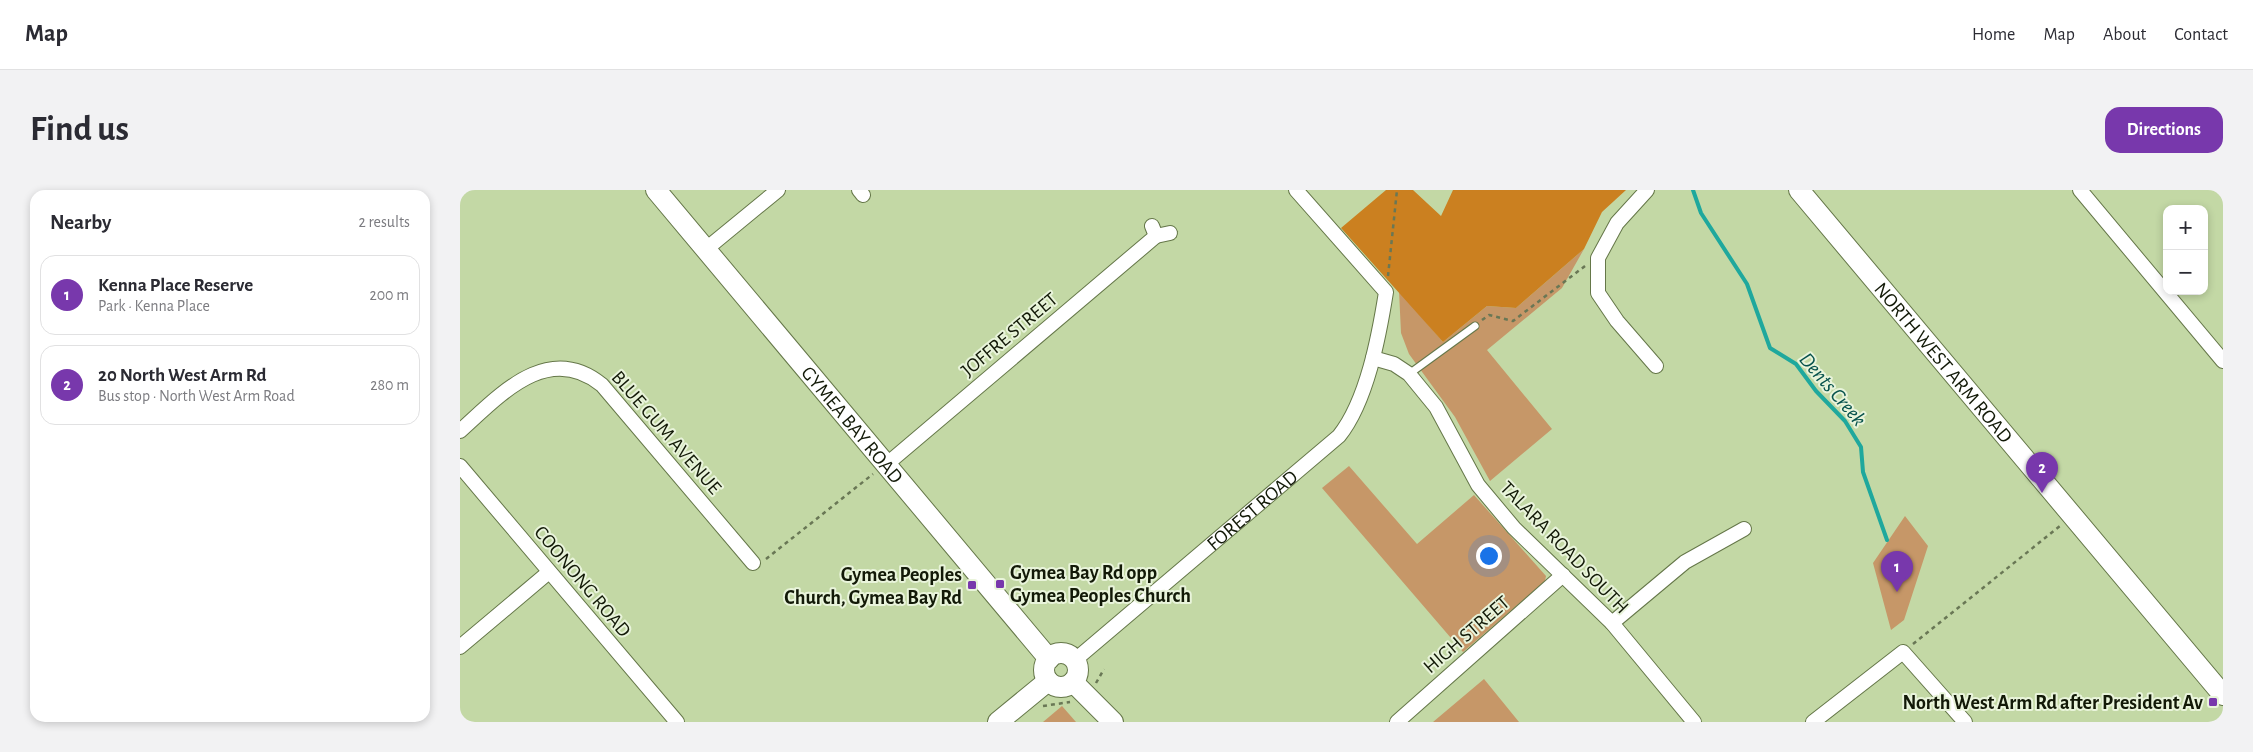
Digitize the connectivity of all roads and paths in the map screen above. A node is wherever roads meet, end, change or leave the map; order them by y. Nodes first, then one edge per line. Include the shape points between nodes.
1 (656, 190) edge
2 (778, 190) edge
3 (1296, 190) edge
4 (1397, 190) edge
5 (1648, 190) edge
6 (1799, 190) edge
7 (2080, 190) edge
8 (1159, 231) dead end
9 (705, 250) junction
10 (1598, 258) junction
11 (1386, 292) junction
12 (1475, 326) joint
13 (1373, 358) junction
14 (2223, 361) edge
15 (1656, 366) dead end
16 (1409, 374) junction
17 (460, 431) edge
18 (887, 464) junction
19 (460, 466) edge
20 (2063, 523) dead end
21 (1744, 529) dead end
22 (753, 563) joint
23 (549, 572) junction
24 (1563, 576) junction
25 (1612, 623) junction
26 (460, 647) edge
27 (1903, 652) junction
28 (1049, 659) junction
29 (1075, 660) junction
30 (1048, 681) junction
31 (1073, 682) junction
32 (2223, 696) edge
33 (1037, 704) dead end
34 (1064, 704) dead end
35 (677, 722) edge
36 (998, 722) edge
37 (1113, 722) edge
38 (1397, 722) edge
39 (1694, 722) edge
40 (1813, 722) edge
41 (1965, 722) edge

1 - 9 street, GYMEA BAY ROAD
2 - 9 street
3 - 11 street
4 - 11 path
5 - 10 street via 1616,223
6 - 32 street, NORTH WEST ARM ROAD
7 - 14 street
8 - 18 street, JOFFRE STREET
9 - 18 street, GYMEA BAY ROAD
10 - 12 path via 1574,272 1513,321 1489,315
10 - 15 street via 1598,293 1617,321
11 - 13 street, FOREST ROAD
12 - 16 lane
13 - 16 street, TALARA ROAD SOUTH via 1394,364
13 - 29 street, FOREST ROAD via 1355,410 1339,436
16 - 24 street, TALARA ROAD SOUTH via 1439,412 1478,485 1514,528
17 - 22 street, BLUE GUM AVENUE via 532,374 561,367 582,372 602,385
18 - 22 path via 768,559
18 - 28 street, GYMEA BAY ROAD
19 - 23 street, COONONG ROAD
20 - 27 path
21 - 25 street via 1685,562
23 - 26 street
23 - 35 street, COONONG ROAD
24 - 25 street, TALARA ROAD SOUTH
24 - 38 street, HIGH STREET
25 - 39 street, TALARA ROAD SOUTH
27 - 40 street
27 - 41 street
28 - 29 street via 1065,654
28 - 30 street via 1044,667
29 - 31 street via 1078,669
30 - 31 street via 1063,687
30 - 36 street
31 - 37 street
33 - 34 path

